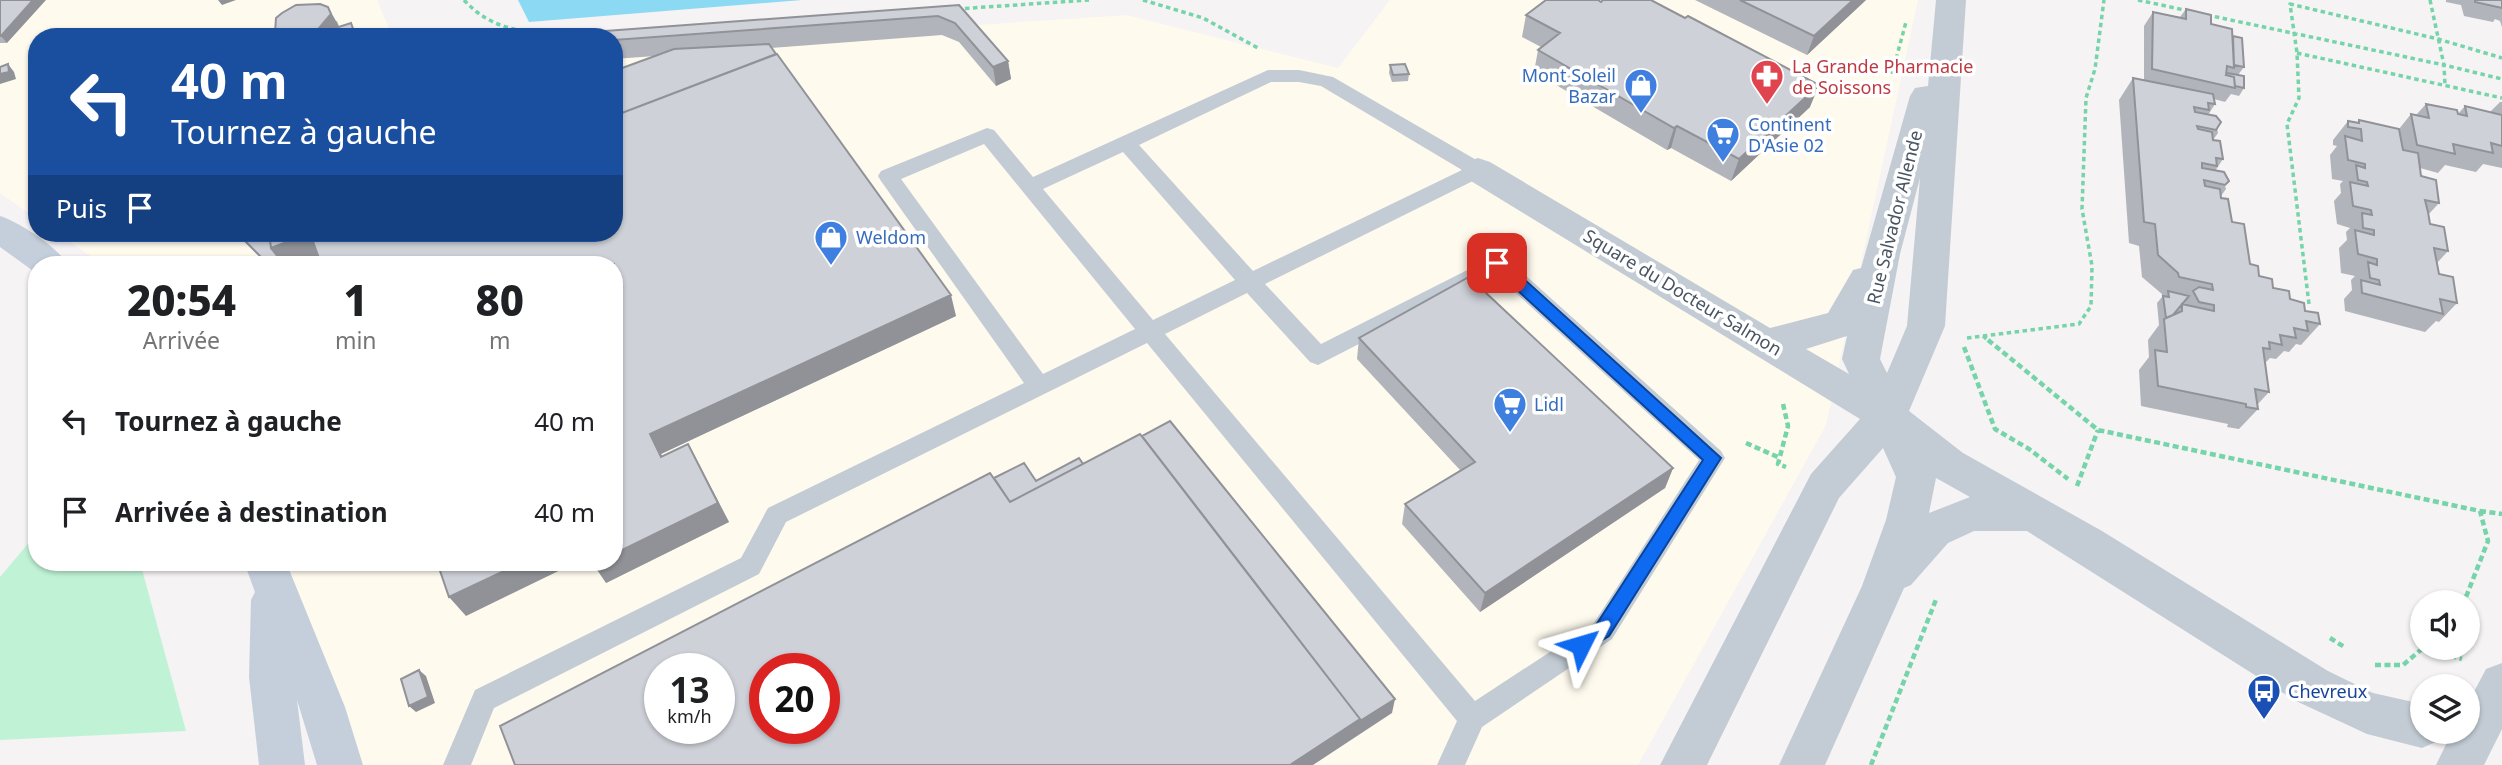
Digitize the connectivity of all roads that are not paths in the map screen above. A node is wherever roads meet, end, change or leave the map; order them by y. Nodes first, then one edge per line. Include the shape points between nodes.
1 (1949, 8) edge
2 (1126, 143) junction
3 (1478, 170) junction
4 (1030, 187) junction
5 (0, 229) edge
6 (1882, 254) junction
7 (38, 256) edge
8 (1250, 282) junction
9 (1151, 331) junction
10 (1766, 343) junction
11 (1040, 386) junction
12 (1887, 415) junction
13 (2032, 513) junction
14 (269, 571) edge
15 (1883, 586) junction
16 (2502, 684) edge
17 (1472, 718) junction
18 (2410, 723) edge
19 (2480, 724) edge
20 (455, 763) edge
21 (282, 765) edge
22 (340, 765) edge
23 (1451, 765) edge
24 (1683, 765) edge
25 (1802, 765) edge

1 - 6 street, Rue Salvador Allende
1 - 12 street, Rue Salvador Allende via 1926,326
2 - 3 lane, Square du Docteur Salmon via 1268,76 1299,76 1326,81
2 - 4 lane, Square du Docteur Salmon
2 - 8 lane
3 - 8 lane
3 - 10 street, Square du Docteur Salmon
4 - 9 lane
4 - 11 lane via 987,135 888,176
5 - 7 main road
6 - 10 street via 1841,323
6 - 12 street, Rue Salvador Allende via 1861,359
8 - 9 lane
8 - 17 lane via 1318,356 1497,263 1713,458 1603,631
9 - 11 lane
9 - 17 lane
10 - 12 street, Square du Docteur Salmon
11 - 20 lane via 777,515 750,566 484,699
12 - 13 street, Square du Docteur Salmon via 1949,464
12 - 15 street, Rue Salvador Allende via 1916,477 1907,520
12 - 24 street, Rue Salvador Allende via 1825,486
13 - 15 street via 1972,514 1933,530
13 - 18 street, Square du Docteur Salmon via 2312,686 2367,713
14 - 21 main road via 271,677
14 - 22 main road
15 - 25 street, Rue Salvador Allende
16 - 19 street
17 - 23 lane

